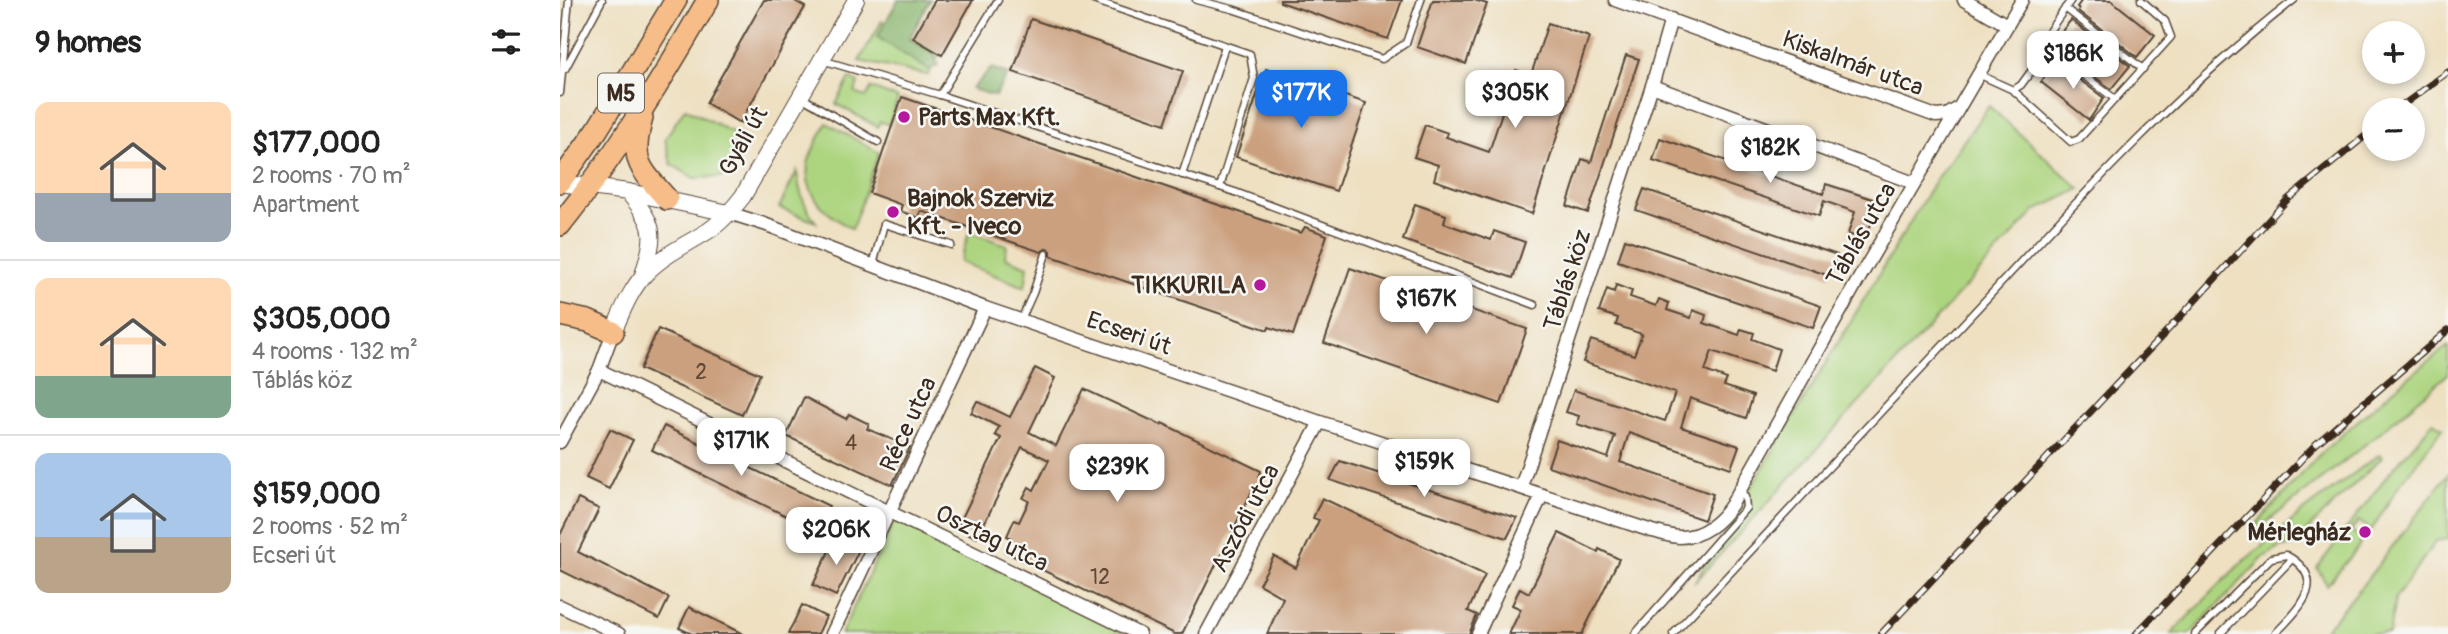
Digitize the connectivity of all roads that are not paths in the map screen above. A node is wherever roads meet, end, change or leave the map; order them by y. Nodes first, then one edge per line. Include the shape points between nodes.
1 (569, 0) edge
2 (602, 0) edge
3 (676, 0) edge
4 (708, 0) edge
5 (856, 0) edge
6 (998, 0) edge
7 (1093, 0) edge
8 (1196, 0) edge
9 (1227, 0) edge
10 (1421, 0) edge
11 (1615, 0) edge
12 (1964, 0) edge
13 (2022, 0) edge
14 (2071, 0) edge
15 (2141, 0) edge
16 (2294, 0) edge
17 (2065, 8) junction
18 (1231, 9) junction
19 (1671, 19) junction
20 (2007, 26) junction
21 (2042, 44) junction
22 (1225, 46) junction
23 (821, 60) junction
24 (2143, 69) junction
25 (562, 74) junction
26 (1978, 74) junction
27 (1652, 86) junction
28 (2013, 90) junction
29 (560, 93) edge
30 (940, 95) junction
31 (799, 96) junction
32 (2115, 99) junction
33 (647, 102) junction
34 (1958, 109) junction
35 (878, 142) dead end
36 (1182, 175) junction
37 (560, 183) edge
38 (1914, 183) junction
39 (591, 187) junction
40 (1220, 187) junction
41 (628, 192) junction
42 (667, 199) junction
43 (729, 213) junction
44 (560, 225) edge
45 (951, 245) dead end
46 (1046, 254) dead end
47 (873, 265) junction
48 (643, 276) junction
49 (1535, 305) dead end
50 (985, 308) junction
51 (560, 315) edge
52 (1021, 320) junction
53 (613, 332) junction
54 (599, 370) junction
55 (1320, 422) junction
56 (560, 442) edge
57 (1521, 487) junction
58 (1739, 491) junction
59 (1542, 495) junction
60 (890, 511) junction
61 (1681, 537) joint
62 (2292, 559) junction
63 (560, 606) edge
64 (619, 634) edge
65 (832, 634) edge
66 (1139, 634) edge
67 (1206, 634) edge
68 (1478, 634) edge
69 (1635, 634) edge
70 (1673, 634) edge
71 (2195, 634) edge
72 (2220, 634) edge
73 (2275, 634) edge

1 - 25 lane
2 - 25 lane
3 - 37 main road, M5
4 - 33 main road, M5
5 - 23 street, Gyáli út
6 - 30 lane
7 - 22 lane
8 - 18 lane
9 - 18 lane
10 - 18 lane via 1406,43 1382,59
11 - 19 street, Kiskalmár utca
12 - 20 street
13 - 20 street, Táblás utca
14 - 17 lane
15 - 24 lane via 2165,21 2171,37
16 - 70 lane via 2188,91 2067,213
17 - 21 lane
17 - 24 lane
19 - 27 street, Táblás köz
19 - 34 street, Kiskalmár utca via 1936,116
20 - 26 street, Táblás utca
21 - 28 lane via 2040,59
21 - 32 lane
22 - 36 lane
22 - 40 lane via 1250,54 1254,78
23 - 30 lane
23 - 31 street, Gyáli út
24 - 32 lane
25 - 29 lane
26 - 28 lane
26 - 34 street, Táblás utca
27 - 38 street
27 - 57 street, Táblás köz
28 - 32 lane via 2071,142
30 - 36 lane
31 - 35 lane
31 - 43 street, Gyáli út via 754,179
33 - 39 main road, M5
33 - 42 main road via 636,155
34 - 38 street, Táblás utca
36 - 40 lane
37 - 39 street, Ecseri út
38 - 58 street, Táblás utca
39 - 41 street, Ecseri út
39 - 44 main road, M5
40 - 49 lane
41 - 42 street, Ecseri út
41 - 48 street, Gyáli út via 651,229
42 - 43 street, Ecseri út
43 - 47 street, Ecseri út
43 - 48 street, Gyáli út
45 - 47 lane via 884,224
46 - 52 lane
47 - 50 street, Ecseri út
48 - 53 street, Gyáli út
50 - 52 street, Ecseri út
50 - 60 street, Réce utca
51 - 53 main road
52 - 55 street, Ecseri út
53 - 54 street, Gyáli út
54 - 56 street, Gyáli út
54 - 60 street, Osztag utca
55 - 57 street, Ecseri út
55 - 67 street, Aszódi utca
57 - 59 street, Ecseri út
58 - 61 street, Táblás utca via 1715,525
58 - 69 lane, Táblás utca via 1746,508
59 - 61 street, Ecseri út
59 - 68 street
60 - 65 street, Réce utca
60 - 66 street, Osztag utca
62 - 71 lane via 2271,558
62 - 72 lane
62 - 73 lane via 2308,575 2307,596
63 - 64 street

